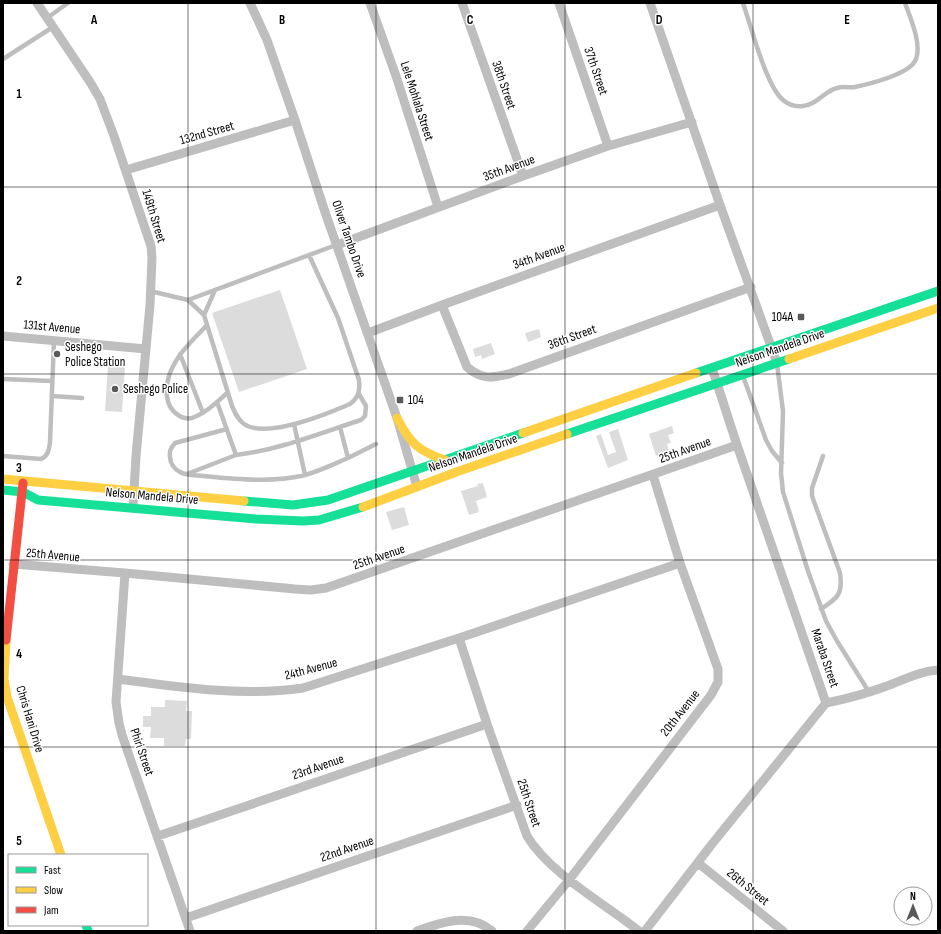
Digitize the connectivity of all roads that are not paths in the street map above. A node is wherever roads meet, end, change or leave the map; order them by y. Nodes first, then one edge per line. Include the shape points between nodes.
1 (37, 3) edge
2 (68, 3) edge
3 (250, 3) edge
4 (370, 3) edge
5 (462, 3) edge
6 (560, 3) edge
7 (650, 3) edge
8 (743, 3) edge
9 (905, 3) edge
10 (47, 18) junction
11 (53, 27) junction
12 (3, 59) edge
13 (295, 120) junction
14 (692, 122) junction
15 (608, 146) junction
16 (126, 170) junction
17 (523, 176) junction
18 (720, 205) junction
19 (438, 208) junction
20 (337, 245) junction
21 (309, 255) junction
22 (751, 287) junction
23 (215, 290) junction
24 (938, 291) edge
25 (150, 292) junction
26 (188, 300) junction
27 (442, 305) junction
28 (938, 308) edge
29 (204, 315) junction
30 (207, 325) junction
31 (368, 333) junction
32 (3, 336) edge
33 (54, 340) junction
34 (772, 347) junction
35 (146, 349) junction
36 (180, 354) junction
37 (777, 363) junction
38 (712, 368) junction
39 (743, 375) junction
40 (3, 378) edge
41 (52, 381) junction
42 (717, 384) junction
43 (228, 393) junction
44 (359, 394) junction
45 (52, 396) junction
46 (82, 398) dead end
47 (217, 402) junction
48 (203, 413) junction
49 (397, 418) junction
50 (294, 424) junction
51 (340, 427) junction
52 (227, 429) junction
53 (297, 441) junction
54 (376, 444) dead end
55 (737, 445) junction
56 (236, 455) junction
57 (3, 456) edge
58 (823, 456) dead end
59 (348, 458) junction
60 (445, 460) junction
61 (782, 463) junction
62 (412, 470) junction
63 (186, 474) junction
64 (305, 475) junction
65 (653, 475) junction
66 (3, 478) edge
67 (23, 480) junction
68 (417, 487) junction
69 (3, 490) edge
70 (134, 490) junction
71 (23, 492) junction
72 (133, 508) junction
73 (680, 563) junction
74 (13, 564) junction
75 (125, 573) junction
76 (821, 609) junction
77 (459, 638) junction
78 (938, 670) edge
79 (118, 679) junction
80 (4, 690) edge
81 (869, 692) junction
82 (826, 703) junction
83 (487, 724) junction
84 (517, 805) junction
85 (158, 836) junction
86 (61, 854) edge
87 (698, 863) junction
88 (569, 880) junction
89 (186, 918) junction
90 (190, 931) edge
91 (417, 931) edge
92 (492, 931) edge
93 (527, 931) edge
94 (639, 931) edge
95 (645, 931) edge
96 (783, 931) edge

1 - 10 street, 149th Street
2 - 10 lane
3 - 13 street, Oliver Tambo Drive via 267,40
4 - 19 street, Lele Mohlala Street
5 - 17 street, 38th Street
6 - 15 street, 37th Street
7 - 14 street
8 - 9 lane via 772,88 784,101 798,107 809,105 837,88 856,87 902,72 914,63 918,52 916,37
10 - 11 street, 149th Street
11 - 12 lane
11 - 16 street, 149th Street via 100,99
13 - 16 street, 132nd Street
13 - 20 street, Oliver Tambo Drive
14 - 15 street, 35th Avenue
14 - 18 street
15 - 17 street, 35th Avenue
16 - 25 street, 149th Street via 151,246
17 - 19 street, 35th Avenue
18 - 22 street
18 - 27 street, 34th Avenue
19 - 20 street, 35th Avenue
20 - 21 lane
20 - 31 street, Oliver Tambo Drive
21 - 23 lane
21 - 44 lane via 338,318 359,380
22 - 27 street, 36th Street via 492,378 474,373 467,367
22 - 34 street
23 - 26 lane
23 - 29 lane
24 - 34 main road, Nelson Mandela Drive
25 - 26 lane
25 - 35 street, 149th Street
26 - 29 lane
27 - 31 street, 34th Avenue
28 - 37 main road, Nelson Mandela Drive
29 - 30 lane
30 - 36 lane
30 - 43 lane
31 - 49 street, Oliver Tambo Drive
32 - 33 street, 131st Avenue
33 - 35 street, 131st Avenue
33 - 41 lane
34 - 37 street
34 - 38 main road, Nelson Mandela Drive
35 - 70 street, 149th Street
36 - 48 lane
36 - 48 lane via 167,383 169,404 182,418 188,419
37 - 39 main road, Nelson Mandela Drive
37 - 61 lane via 783,411
38 - 42 street, Maraba Street
38 - 60 main road, Nelson Mandela Drive
39 - 42 main road, Nelson Mandela Drive
39 - 61 lane via 766,440
40 - 41 lane
41 - 45 lane
42 - 55 street, Maraba Street
42 - 68 main road, Nelson Mandela Drive
43 - 47 lane
43 - 50 lane via 238,418 248,426 264,430
44 - 50 lane via 344,406
44 - 51 lane via 366,406 365,416 361,420
45 - 46 lane
45 - 57 lane via 48,454 41,459
47 - 48 lane
47 - 52 lane
49 - 60 main road via 414,446
49 - 62 street, Oliver Tambo Drive
50 - 53 lane
51 - 53 lane
51 - 59 lane
52 - 56 lane
52 - 63 lane via 175,443 170,450 170,460 178,471
53 - 56 lane via 268,450
53 - 64 lane
54 - 59 lane
55 - 65 street, 25th Avenue
55 - 82 street, Maraba Street
56 - 63 lane
58 - 76 lane via 812,488 812,496 841,579 837,599
59 - 64 lane
60 - 62 main road, Nelson Mandela Drive
61 - 76 lane via 783,492
62 - 68 street, Oliver Tambo Drive
62 - 70 main road, Nelson Mandela Drive via 328,500 296,506
63 - 64 lane via 262,480
65 - 73 street, 20th Avenue
65 - 75 street, 25th Avenue via 326,588 295,589
66 - 67 main road, Nelson Mandela Drive
67 - 70 main road, Nelson Mandela Drive
67 - 71 main road, Chris Hani Drive
68 - 72 main road, Nelson Mandela Drive via 333,516 303,521
69 - 71 main road, Nelson Mandela Drive
70 - 72 street, 149th Street
71 - 72 main road, Nelson Mandela Drive via 38,500
71 - 74 main road, Chris Hani Drive
73 - 77 street, 24th Avenue
73 - 88 street, 20th Avenue via 718,669 717,687
74 - 75 street, 25th Avenue
74 - 80 main road, Chris Hani Drive
75 - 79 street, Phiri Street
76 - 81 lane via 837,641
77 - 79 street, 24th Avenue via 303,688 257,692 175,687
77 - 83 street, 25th Street
78 - 81 street
79 - 85 street, Phiri Street via 116,702 119,723
80 - 86 main road, Chris Hani Drive
81 - 82 street
82 - 87 street, Maraba Street
83 - 84 street, 25th Street
83 - 85 street, 23rd Avenue
84 - 88 street, 25th Street via 533,847
84 - 89 street, 22nd Avenue
85 - 89 street, Phiri Street
87 - 95 street, Maraba Street
87 - 96 street, 26th Street
88 - 93 street, 20th Avenue
88 - 94 street, 25th Street
89 - 90 street, Phiri Street
91 - 92 street via 444,922 465,920 474,921

